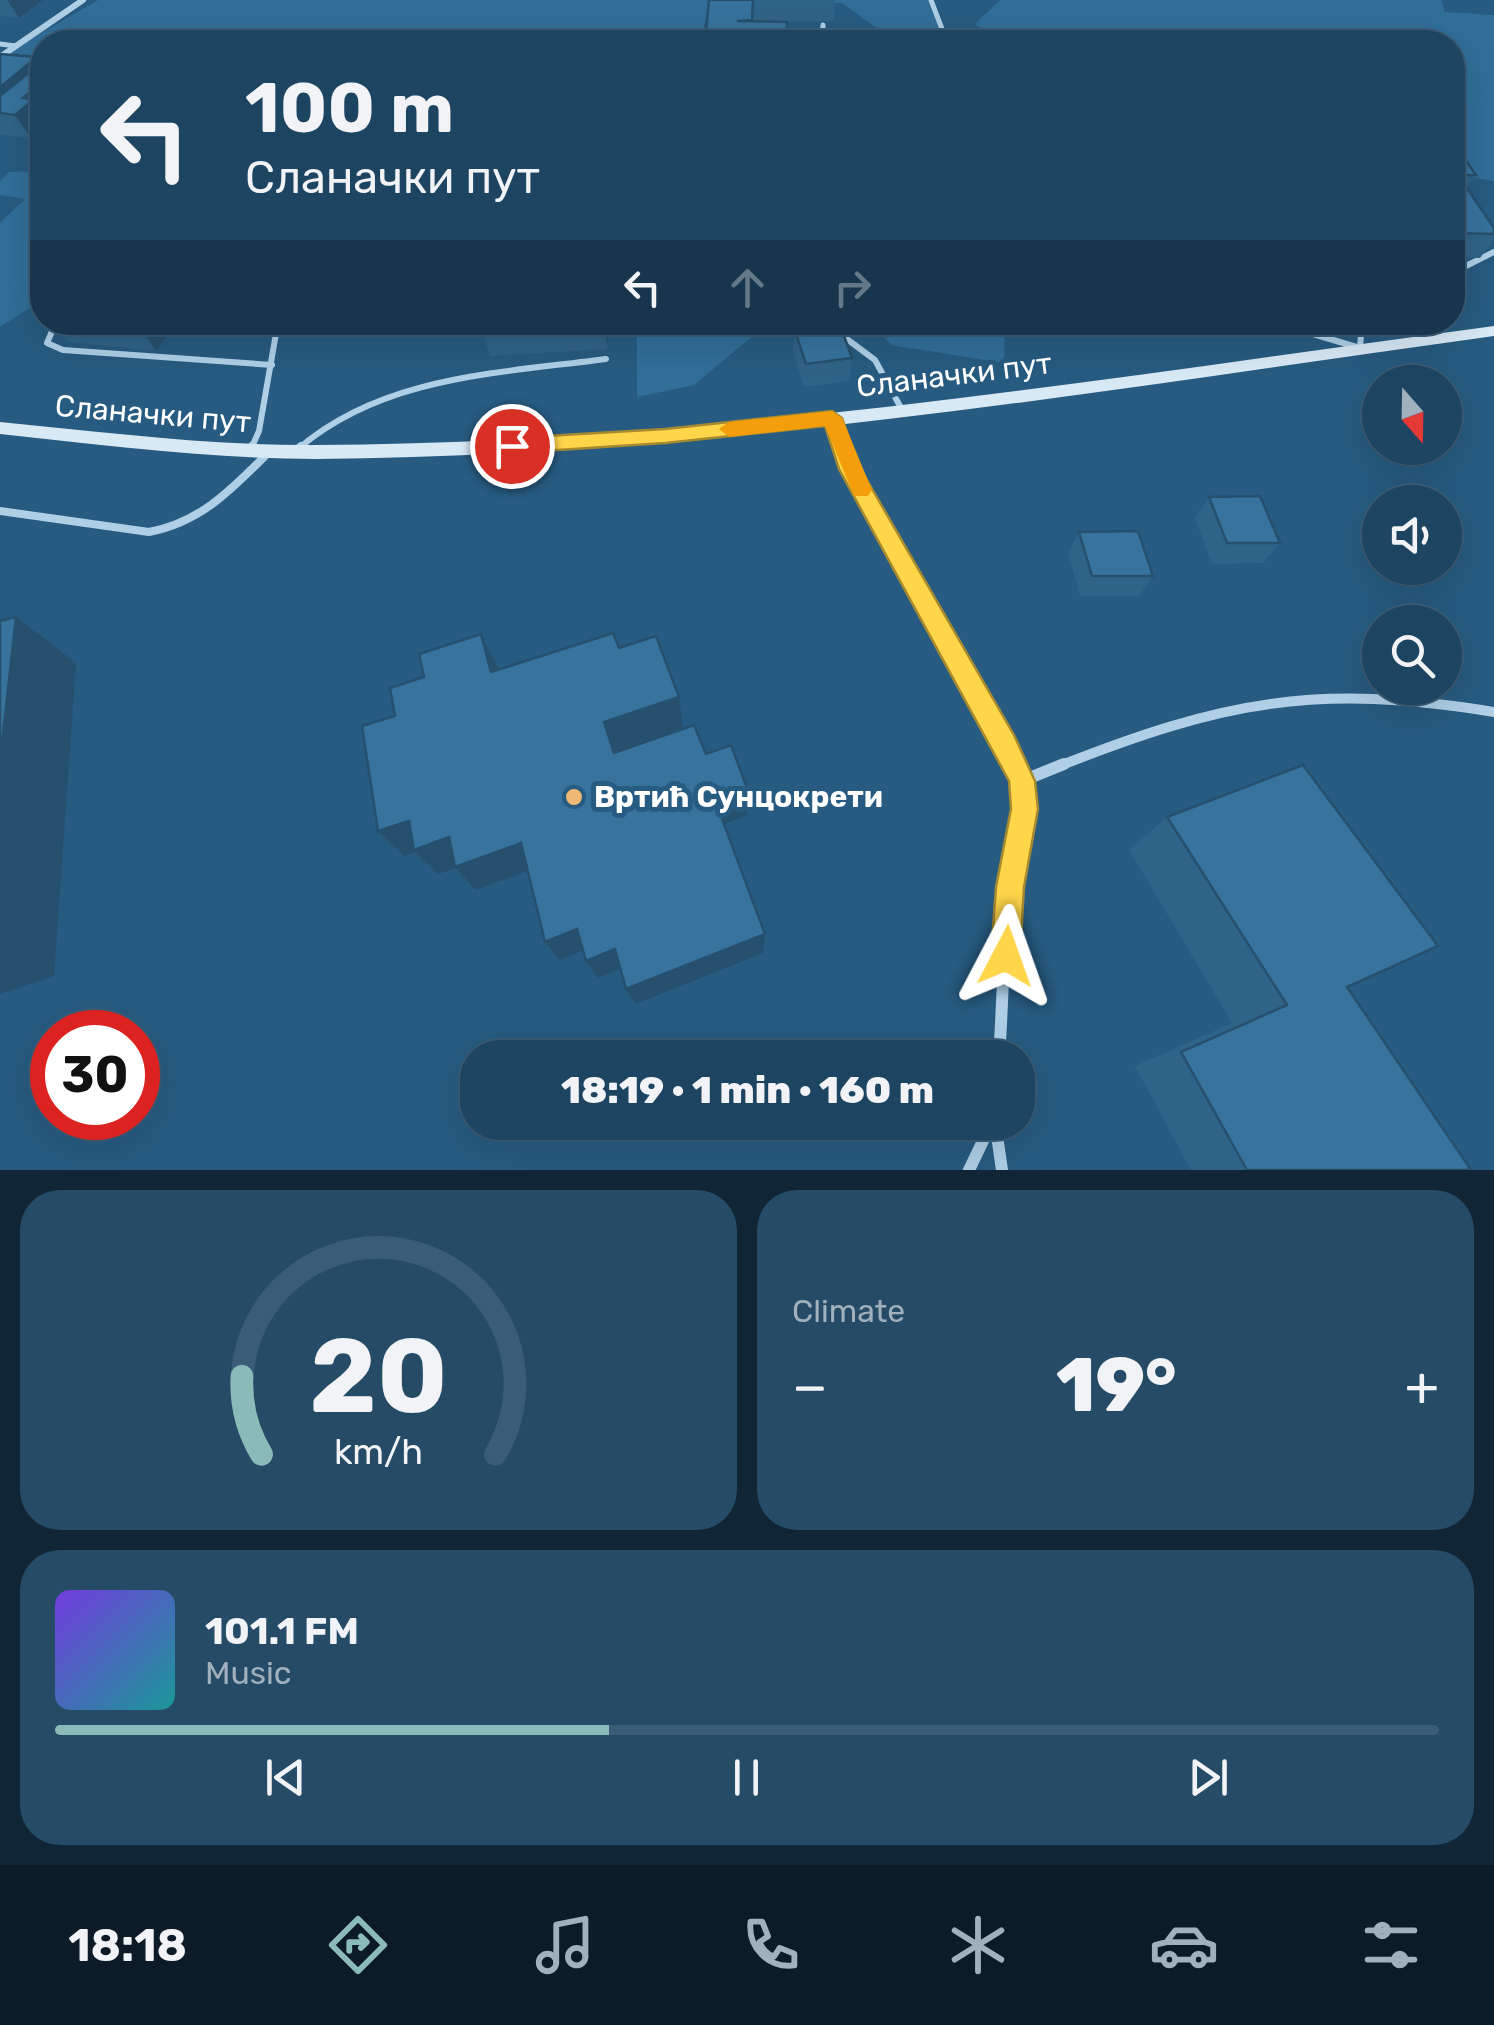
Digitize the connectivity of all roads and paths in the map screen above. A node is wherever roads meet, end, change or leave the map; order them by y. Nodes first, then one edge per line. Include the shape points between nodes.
1 (83, 0) edge
2 (931, 0) edge
3 (823, 25) dead end
4 (39, 30) edge
5 (823, 30) edge
6 (942, 30) edge
7 (30, 36) edge
8 (0, 44) edge
9 (16, 46) junction
10 (0, 57) edge
11 (1494, 252) edge
12 (1465, 266) edge
13 (1494, 331) edge
14 (50, 335) edge
15 (276, 335) edge
16 (841, 335) edge
17 (1316, 335) edge
18 (1361, 335) edge
19 (1462, 335) edge
20 (1465, 335) edge
21 (1360, 348) junction
22 (606, 359) dead end
23 (272, 366) junction
24 (902, 408) junction
25 (832, 418) junction
26 (0, 428) edge
27 (250, 450) junction
28 (270, 451) junction
29 (295, 452) junction
30 (0, 511) edge
31 (1494, 712) edge
32 (1022, 781) junction
33 (999, 1040) edge
34 (985, 1140) edge
35 (997, 1140) edge
36 (969, 1170) edge
37 (1002, 1170) edge

1 - 4 street
2 - 6 lane
3 - 5 lane
7 - 9 street
8 - 9 lane
9 - 10 street
11 - 12 lane
13 - 20 street, Сланачки пут
14 - 23 lane via 47,343 63,350
15 - 23 lane
16 - 24 lane via 874,360
17 - 21 lane
18 - 21 lane
19 - 21 street, Сланачки пут
21 - 24 street, Сланачки пут
22 - 29 lane via 401,391 310,434
23 - 27 lane
24 - 25 street, Сланачки пут
25 - 29 street, Сланачки пут via 567,443
25 - 32 street via 850,469
26 - 27 street, Сланачки пут
27 - 28 street, Сланачки пут
28 - 29 street, Сланачки пут
28 - 30 lane via 190,523 173,529 149,532
31 - 32 street via 1402,699 1274,700 1176,723
32 - 33 street via 1025,809 1010,887
34 - 36 street
35 - 37 street

